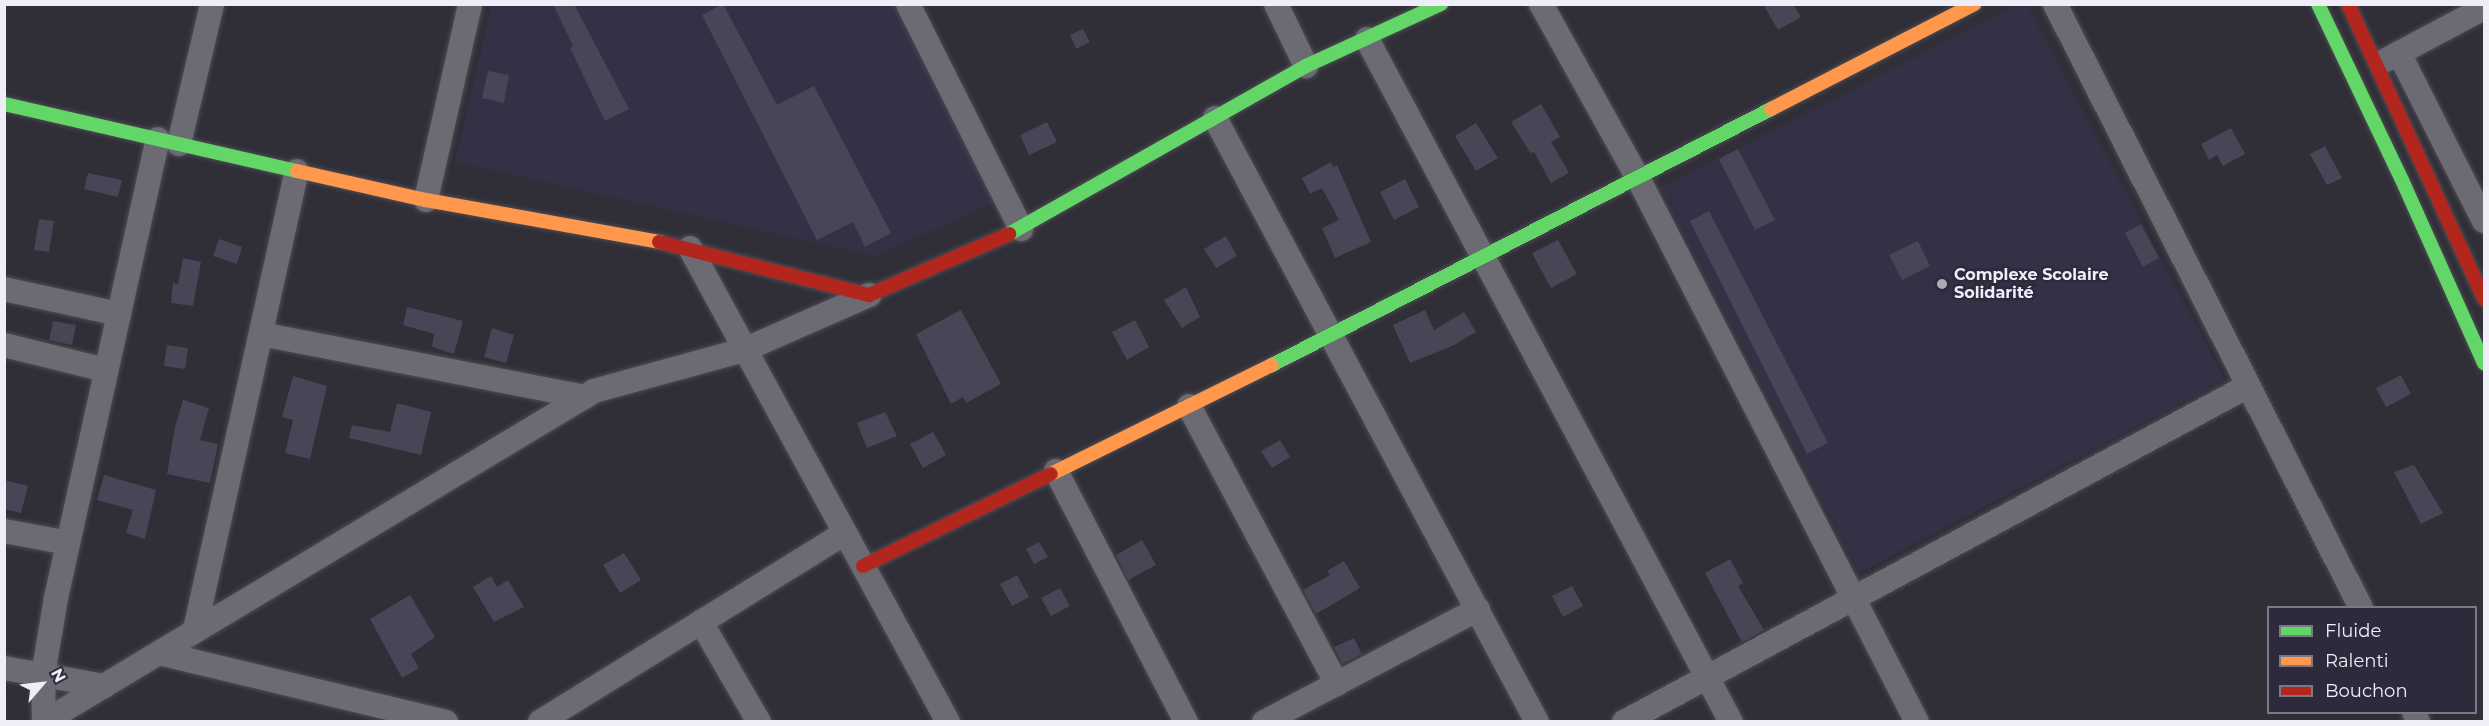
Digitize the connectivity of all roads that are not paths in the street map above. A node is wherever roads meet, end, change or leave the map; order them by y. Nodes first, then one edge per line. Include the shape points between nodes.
1 (212, 4) edge
2 (470, 4) edge
3 (1276, 4) edge
4 (1441, 4) edge
5 (1541, 4) edge
6 (1974, 4) edge
7 (2055, 4) edge
8 (2318, 4) edge
9 (2348, 4) edge
10 (914, 7) edge
11 (2484, 8) edge
12 (1366, 39) junction
13 (2399, 53) junction
14 (2376, 65) junction
15 (1306, 66) junction
16 (4, 104) edge
17 (1215, 118) junction
18 (168, 141) junction
19 (2426, 169) junction
20 (297, 171) junction
21 (1638, 178) junction
22 (2402, 180) junction
23 (426, 201) junction
24 (2484, 221) edge
25 (1021, 229) junction
26 (690, 248) junction
27 (1483, 257) junction
28 (4, 289) edge
29 (869, 295) junction
30 (2484, 299) edge
31 (119, 314) junction
32 (261, 334) junction
33 (1333, 335) junction
34 (4, 345) edge
35 (744, 350) junction
36 (2484, 363) edge
37 (106, 370) junction
38 (2248, 386) junction
39 (585, 397) junction
40 (1189, 406) junction
41 (1056, 471) junction
42 (4, 531) edge
43 (845, 533) junction
44 (68, 543) junction
45 (863, 566) junction
46 (1853, 598) junction
47 (2360, 606) edge
48 (1478, 609) junction
49 (701, 622) junction
50 (195, 630) junction
51 (159, 653) junction
52 (4, 668) edge
53 (43, 675) junction
54 (1707, 677) junction
55 (1336, 684) junction
56 (104, 686) junction
57 (44, 722) edge
58 (446, 722) edge
59 (540, 722) edge
60 (759, 722) edge
61 (948, 722) edge
62 (1186, 722) edge
63 (1264, 722) edge
64 (1537, 722) edge
65 (1624, 722) edge
66 (1731, 722) edge
67 (1917, 722) edge

1 - 18 street
2 - 23 street
3 - 15 street
4 - 12 street
5 - 21 street
6 - 21 street
7 - 38 street
8 - 22 street
9 - 14 street
10 - 25 street
11 - 13 street
12 - 15 street
12 - 27 street
13 - 14 street
13 - 24 street
14 - 19 street
15 - 17 street
16 - 18 street
17 - 25 street
17 - 33 street
18 - 20 street
18 - 31 street
19 - 22 street
19 - 30 street
20 - 23 street
20 - 32 street
21 - 27 street
21 - 46 street
22 - 36 street
23 - 26 street
25 - 29 street
26 - 29 street
26 - 35 street
27 - 33 street
27 - 54 street
28 - 31 street
29 - 35 street
31 - 37 street
32 - 39 street
32 - 50 street
33 - 40 street
33 - 48 street
34 - 37 street
35 - 39 street via 594,391
35 - 43 street
37 - 44 street
38 - 46 street
38 - 47 street
39 - 50 street
40 - 41 street
40 - 55 street
41 - 45 street
41 - 62 street
42 - 44 street
43 - 45 street
43 - 49 street
44 - 53 street
45 - 61 street
46 - 54 street
46 - 67 street
48 - 55 street
48 - 64 street
49 - 59 street
49 - 60 street
50 - 51 street
51 - 56 street
51 - 58 street
52 - 53 street
53 - 56 street
53 - 57 street
54 - 65 street
54 - 66 street
55 - 63 street
56 - 57 street

